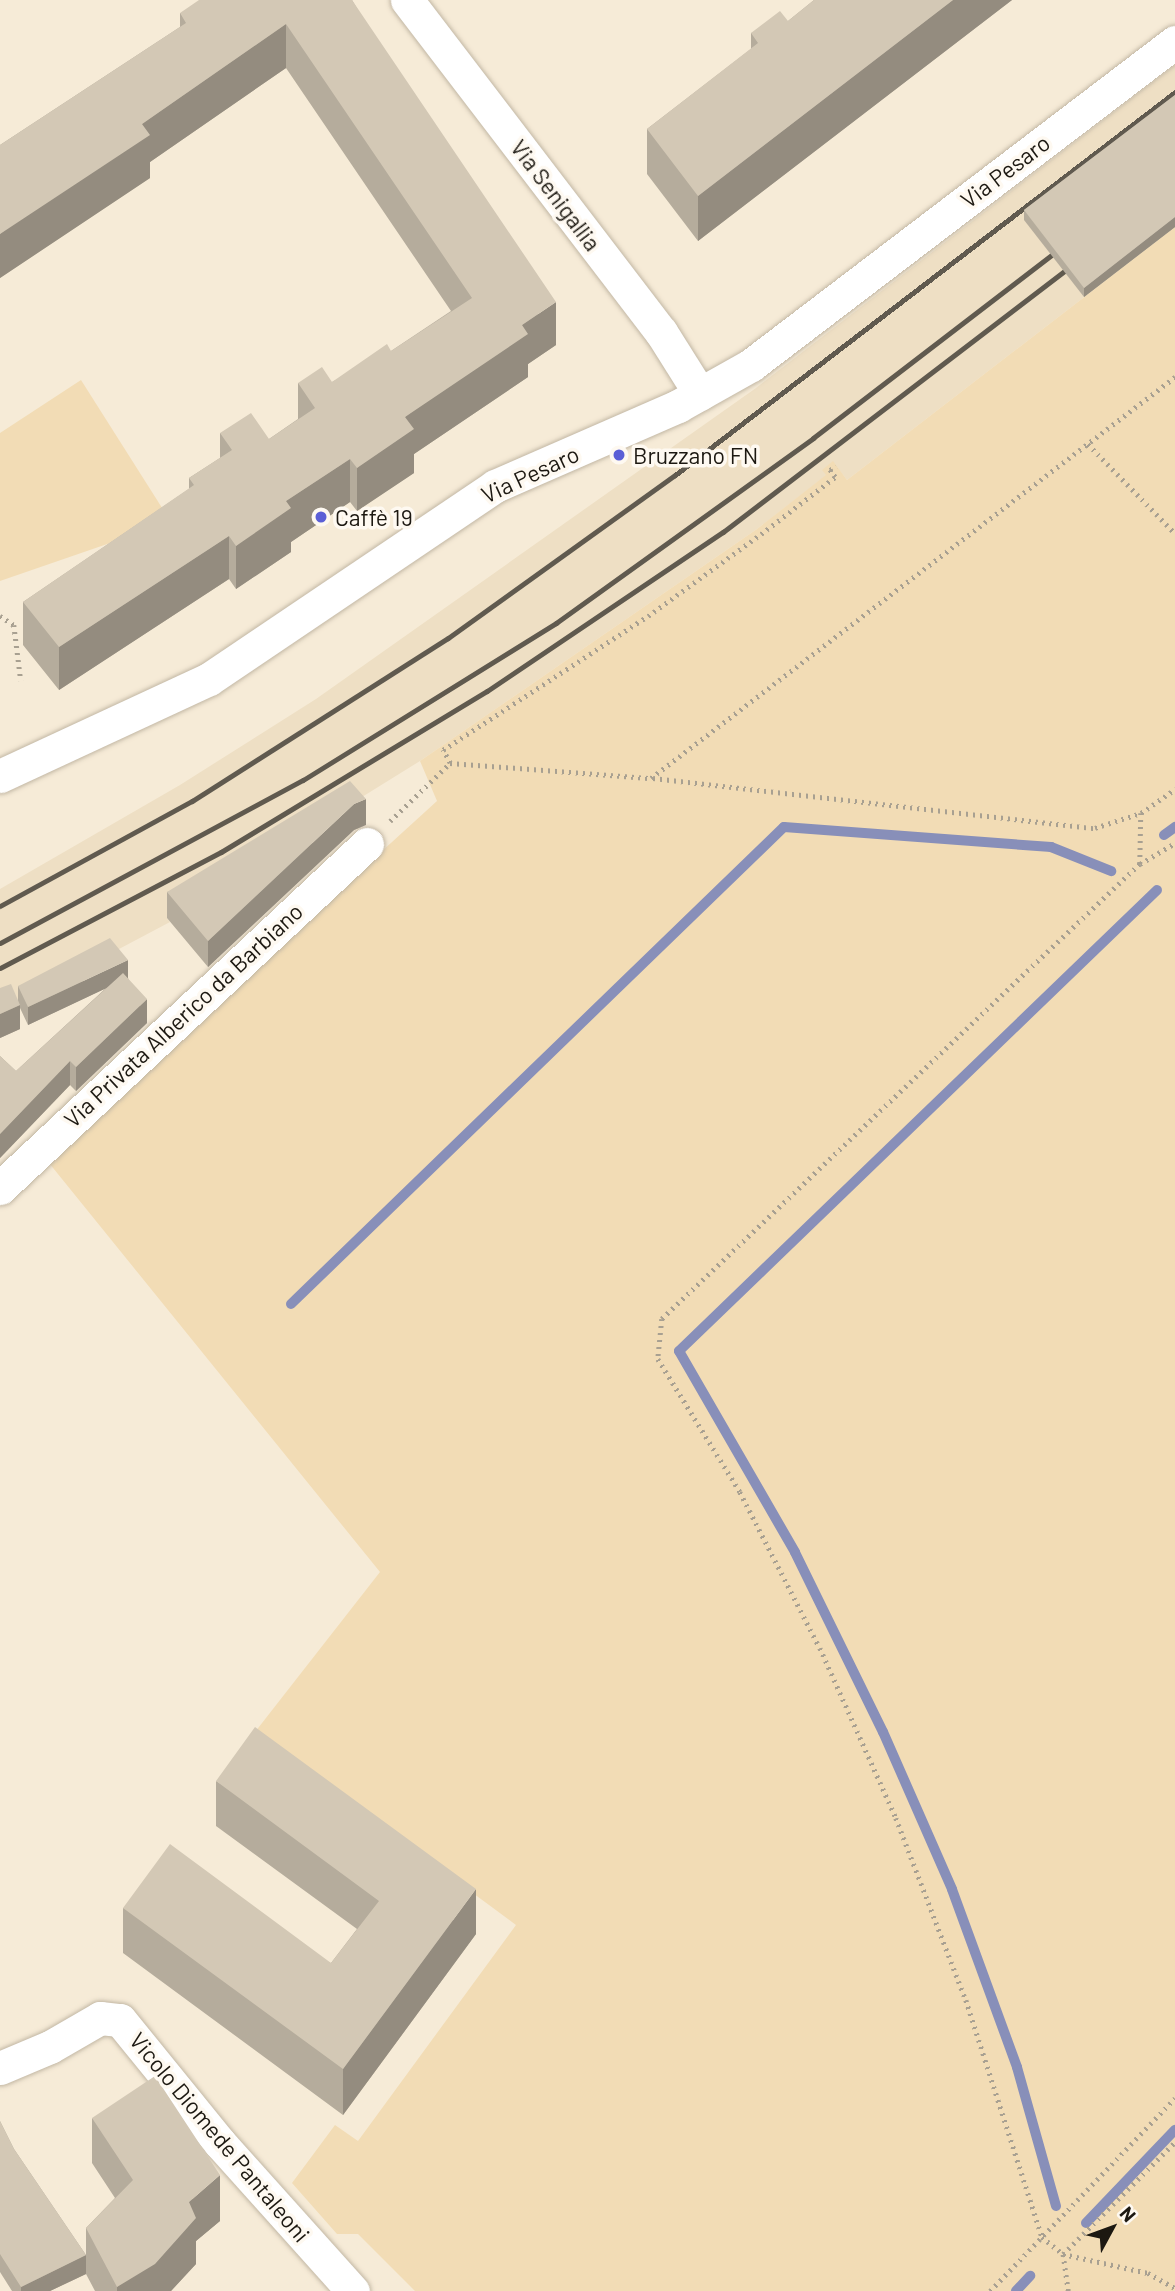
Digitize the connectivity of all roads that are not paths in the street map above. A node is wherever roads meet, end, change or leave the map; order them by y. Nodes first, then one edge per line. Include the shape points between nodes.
1 (407, 0) edge
2 (1175, 42) edge
3 (699, 394) junction
4 (0, 776) edge
5 (367, 844) road end
6 (0, 1188) edge
7 (0, 2068) edge
8 (353, 2291) edge

1 - 3 street, Via Senigallia via 661,332
2 - 3 street, Via Pesaro via 751,365
3 - 4 street, Via Pesaro via 495,486 209,678
5 - 6 street, Via Privata Alberico da Barbiano
7 - 8 street, Vicolo Diomede Pantaleoni via 50,2047 100,2018 120,2020 220,2143

